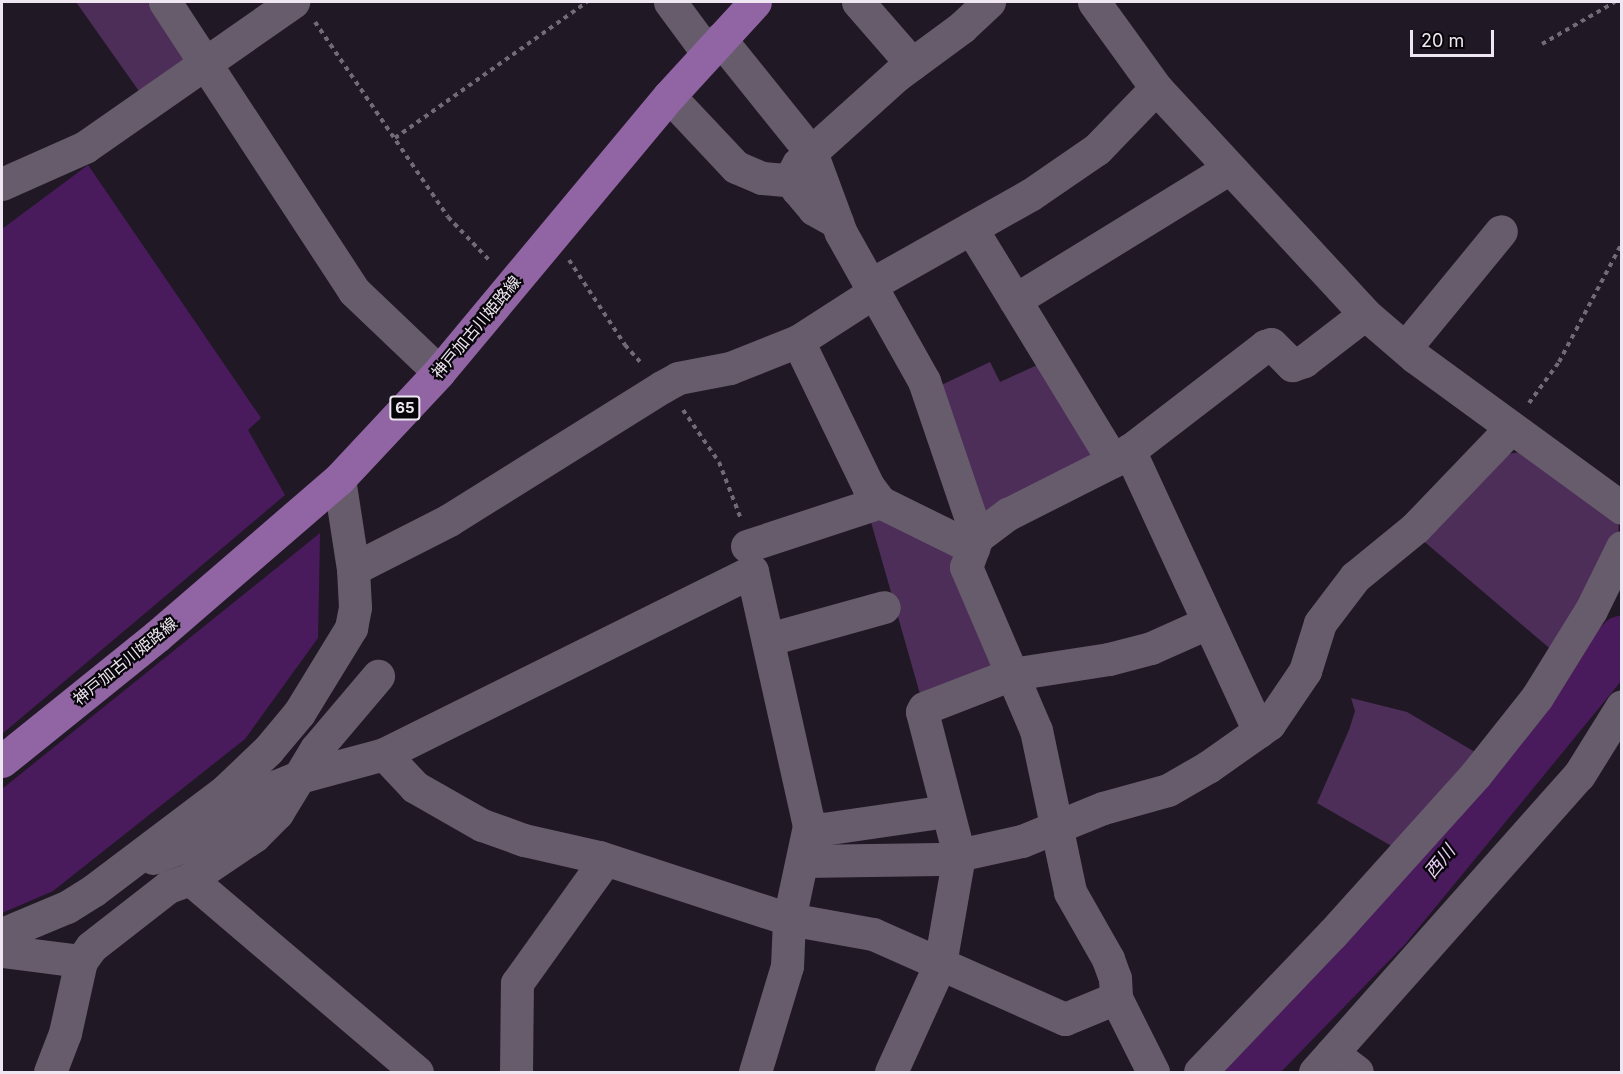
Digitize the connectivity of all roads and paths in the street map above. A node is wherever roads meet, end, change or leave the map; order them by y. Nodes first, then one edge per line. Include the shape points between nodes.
1 (165, 2) edge
2 (587, 2) edge
3 (670, 2) edge
4 (754, 2) edge
5 (858, 2) edge
6 (989, 2) edge
7 (1615, 2) edge
8 (1100, 3) edge
9 (302, 9) edge
10 (1542, 44) dead end
11 (713, 46) junction
12 (204, 62) junction
13 (912, 64) junction
14 (1156, 88) junction
15 (669, 96) junction
16 (395, 138) junction
17 (811, 152) junction
18 (1228, 169) junction
19 (794, 182) junction
20 (2, 184) edge
21 (837, 222) junction
22 (971, 228) junction
23 (1501, 231) dead end
24 (1622, 243) edge
25 (514, 283) junction
26 (872, 288) junction
27 (1016, 300) junction
28 (1365, 314) junction
29 (798, 341) junction
30 (1405, 348) junction
31 (439, 372) junction
32 (1511, 428) junction
33 (1121, 455) junction
34 (339, 479) junction
35 (880, 502) junction
36 (1622, 508) edge
37 (975, 542) junction
38 (747, 546) dead end
39 (1622, 547) edge
40 (353, 569) junction
41 (885, 607) dead end
42 (1207, 623) junction
43 (769, 639) junction
44 (1012, 674) junction
45 (378, 676) dead end
46 (1622, 706) edge
47 (1259, 731) junction
48 (384, 754) junction
49 (2, 761) edge
50 (298, 777) junction
51 (947, 811) junction
52 (809, 826) junction
53 (1057, 829) junction
54 (959, 855) junction
55 (605, 860) junction
56 (802, 861) junction
57 (131, 862) junction
58 (190, 879) junction
59 (789, 919) junction
60 (2, 934) edge
61 (2, 951) edge
62 (81, 961) junction
63 (940, 964) junction
64 (1116, 998) junction
65 (1335, 1066) edge
66 (50, 1072) edge
67 (417, 1072) edge
68 (516, 1072) edge
69 (755, 1072) edge
70 (891, 1072) edge
71 (1153, 1072) edge
72 (1200, 1072) edge

1 - 12 street
2 - 16 path
3 - 11 street
4 - 11 main road, 神戸加古川姫路線 / 65
5 - 13 street
6 - 13 street
7 - 10 path
8 - 14 street
9 - 12 street
9 - 16 path
11 - 15 main road, 神戸加古川姫路線 / 65
11 - 17 street
12 - 20 street via 85,147
12 - 31 street via 354,291
13 - 17 street
14 - 18 street
14 - 22 street via 1096,149 1030,195
15 - 19 street via 736,167 762,178
15 - 25 main road, 神戸加古川姫路線 / 65
16 - 25 path via 448,217
17 - 19 street via 798,164 792,175
17 - 21 street
18 - 27 street
18 - 28 street
19 - 21 street via 814,209
21 - 26 street
22 - 26 street
22 - 27 street
23 - 30 street
24 - 32 path via 1559,362
25 - 31 main road, 神戸加古川姫路線 / 65
26 - 29 street
26 - 37 street via 924,381
27 - 33 street
28 - 30 street
28 - 33 street via 1305,361 1292,365 1271,344 1265,346
29 - 35 street via 868,486
29 - 40 street via 730,368 678,378 449,520
30 - 32 street
31 - 34 main road, 神戸加古川姫路線 / 65
32 - 36 street
32 - 47 street via 1415,528 1355,577 1320,623 1305,671 1269,724
33 - 37 street via 1008,514
33 - 42 street
34 - 40 street
34 - 49 main road, 神戸加古川姫路線 / 65 via 157,636
35 - 37 street
35 - 38 street
37 - 44 street via 966,567
39 - 72 street via 1591,610 1537,697 1476,774 1332,934
40 - 57 street via 355,607 351,628 299,713 226,790
41 - 43 street
42 - 44 street via 1151,648
42 - 47 street
43 - 48 street via 752,571
43 - 52 street
44 - 51 street via 930,703 922,712
44 - 53 street via 1036,730
45 - 50 street via 316,749
46 - 65 street via 1579,775
47 - 53 street via 1168,790 1103,808
48 - 50 street
48 - 55 street via 415,787 482,825
50 - 57 street via 274,787 246,812 179,851
50 - 58 street via 278,813 254,836
51 - 52 street via 824,829
51 - 54 street
52 - 56 street
53 - 54 street
53 - 64 street via 1070,892 1108,959 1115,978
54 - 56 street via 940,860
54 - 63 street
55 - 59 street
55 - 68 street via 517,983
56 - 59 street
57 - 60 street via 67,907
58 - 62 street via 168,887 91,947
58 - 67 street
59 - 63 street via 873,934
59 - 69 street via 787,966
61 - 62 street
62 - 66 street via 65,1033
63 - 64 street via 1065,1019
63 - 70 street
64 - 71 street

